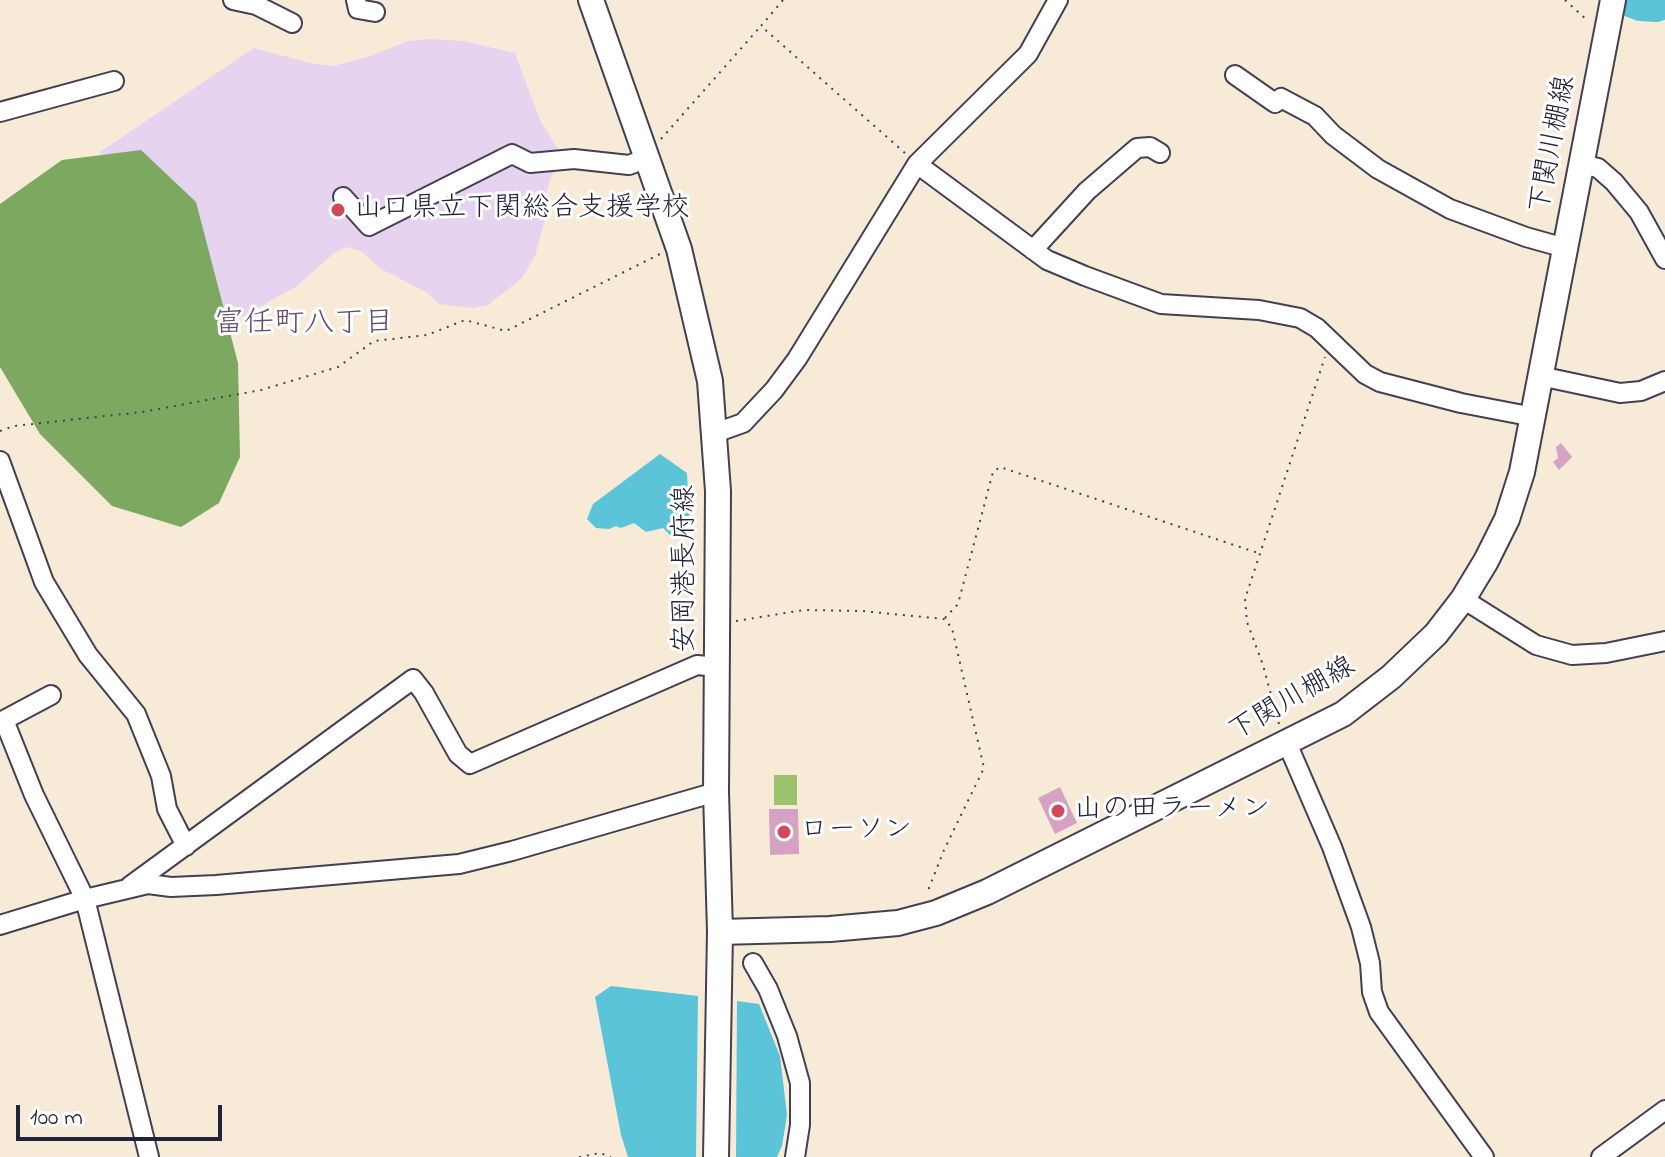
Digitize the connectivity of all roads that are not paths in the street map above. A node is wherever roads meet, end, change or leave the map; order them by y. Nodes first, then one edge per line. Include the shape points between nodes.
1 (233, 0) edge
2 (356, 0) edge
3 (591, 0) edge
4 (1058, 0) edge
5 (1612, 5) edge
6 (375, 12) dead end
7 (292, 23) dead end
8 (1235, 75) dead end
9 (114, 81) dead end
10 (0, 112) edge
11 (1160, 153) dead end
12 (646, 156) junction
13 (917, 164) junction
14 (1582, 164) junction
15 (343, 197) dead end
16 (1565, 248) junction
17 (1033, 250) junction
18 (1665, 259) edge
19 (1540, 376) junction
20 (1665, 381) edge
21 (1534, 417) junction
22 (715, 433) junction
23 (0, 461) edge
24 (1463, 599) junction
25 (1665, 641) edge
26 (717, 667) junction
27 (51, 695) dead end
28 (1287, 743) junction
29 (716, 792) junction
30 (186, 846) junction
31 (128, 887) junction
32 (85, 899) junction
33 (0, 925) edge
34 (720, 932) junction
35 (753, 963) dead end
36 (1665, 1110) edge
37 (149, 1157) edge
38 (716, 1157) edge
39 (795, 1157) edge
40 (1484, 1157) edge
41 (1601, 1157) edge

1 - 7 street
2 - 6 street via 358,9
3 - 12 main road, 安岡港長府線
4 - 13 street via 1028,54
5 - 14 main road, 下関川棚線
8 - 16 street via 1275,103 1281,98 1315,116 1378,169 1450,209
9 - 10 street
11 - 17 street via 1137,148 1087,191
12 - 15 street via 629,165 574,159 530,163 512,154 369,226
12 - 22 main road, 安岡港長府線 via 679,249 710,381
13 - 17 street
13 - 22 street via 774,390 743,423
14 - 16 main road, 下関川棚線
14 - 18 street via 1598,168 1614,182 1639,212
16 - 19 main road, 下関川棚線
17 - 21 street via 1142,298 1300,318 1380,382
19 - 20 street via 1620,393
19 - 21 main road, 下関川棚線
21 - 24 main road, 下関川棚線 via 1507,519
22 - 26 main road, 安岡港長府線
23 - 30 street via 44,582 88,655 136,714 161,776 167,809
24 - 25 street via 1536,645 1572,655
24 - 28 main road, 下関川棚線 via 1391,677 1343,714
26 - 29 main road, 安岡港長府線
26 - 30 street via 697,665 470,764 458,754 413,679
27 - 32 street via 4,720
28 - 34 main road, 下関川棚線 via 936,913 898,923 830,929
28 - 40 street via 1361,927 1379,1012
29 - 31 street via 459,864 216,885
29 - 34 main road, 安岡港長府線
30 - 31 street
31 - 32 street
32 - 33 street
32 - 37 street
34 - 38 main road, 安岡港長府線
35 - 39 street via 782,1024 800,1083
36 - 41 street

